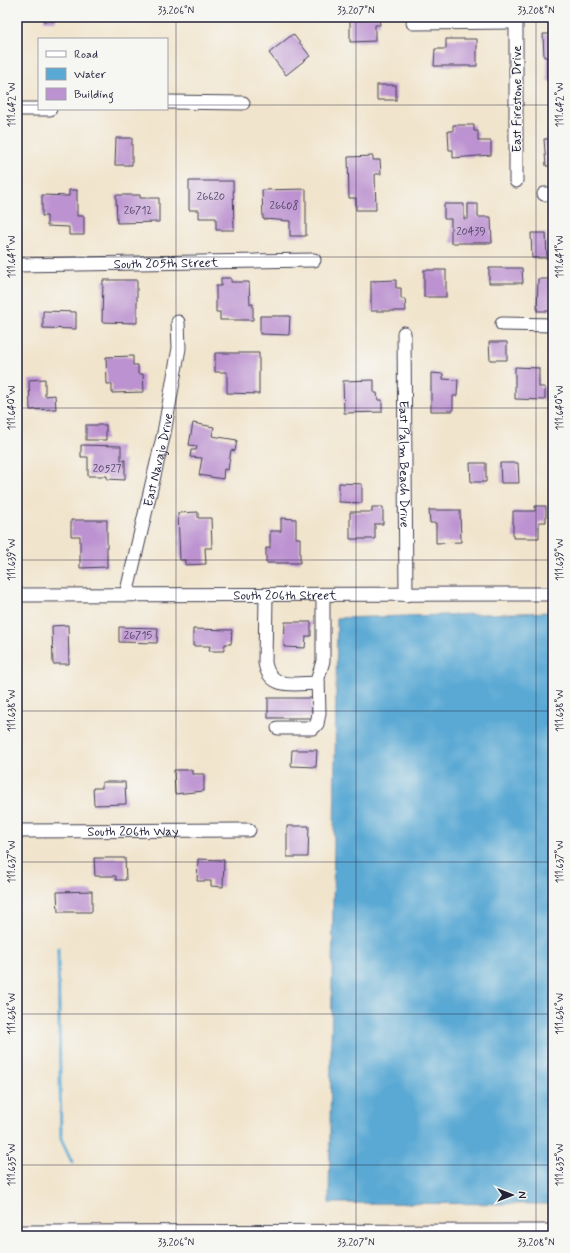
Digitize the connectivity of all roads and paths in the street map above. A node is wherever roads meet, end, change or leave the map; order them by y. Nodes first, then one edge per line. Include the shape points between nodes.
1 (516, 20) edge
2 (413, 23) dead end
3 (168, 102) edge
4 (243, 103) dead end
5 (17, 109) edge
6 (38, 109) edge
7 (516, 181) dead end
8 (314, 260) dead end
9 (17, 265) edge
10 (178, 322) dead end
11 (502, 324) dead end
12 (553, 325) edge
13 (404, 333) dead end
14 (553, 594) edge
15 (17, 595) edge
16 (126, 595) junction
17 (266, 595) junction
18 (323, 595) junction
19 (406, 595) junction
20 (318, 683) junction
21 (278, 728) dead end
22 (249, 830) dead end
23 (17, 831) edge
24 (553, 1233) edge
25 (17, 1234) edge

1 - 2 street
1 - 7 street, East Firestone Drive
3 - 4 street
5 - 6 street
8 - 9 street, South 205th Street
10 - 16 street, East Navajo Drive via 179,348 164,433
11 - 12 street
13 - 19 street, East Palm Beach Drive
14 - 19 street, South 206th Street
15 - 16 street, South 206th Street
16 - 17 street, South 206th Street
17 - 18 street, South 206th Street
17 - 20 street via 267,673 280,683
18 - 19 street, South 206th Street
18 - 20 street via 323,661
20 - 21 street via 317,724 312,728
22 - 23 street, South 206th Way
24 - 25 main road

